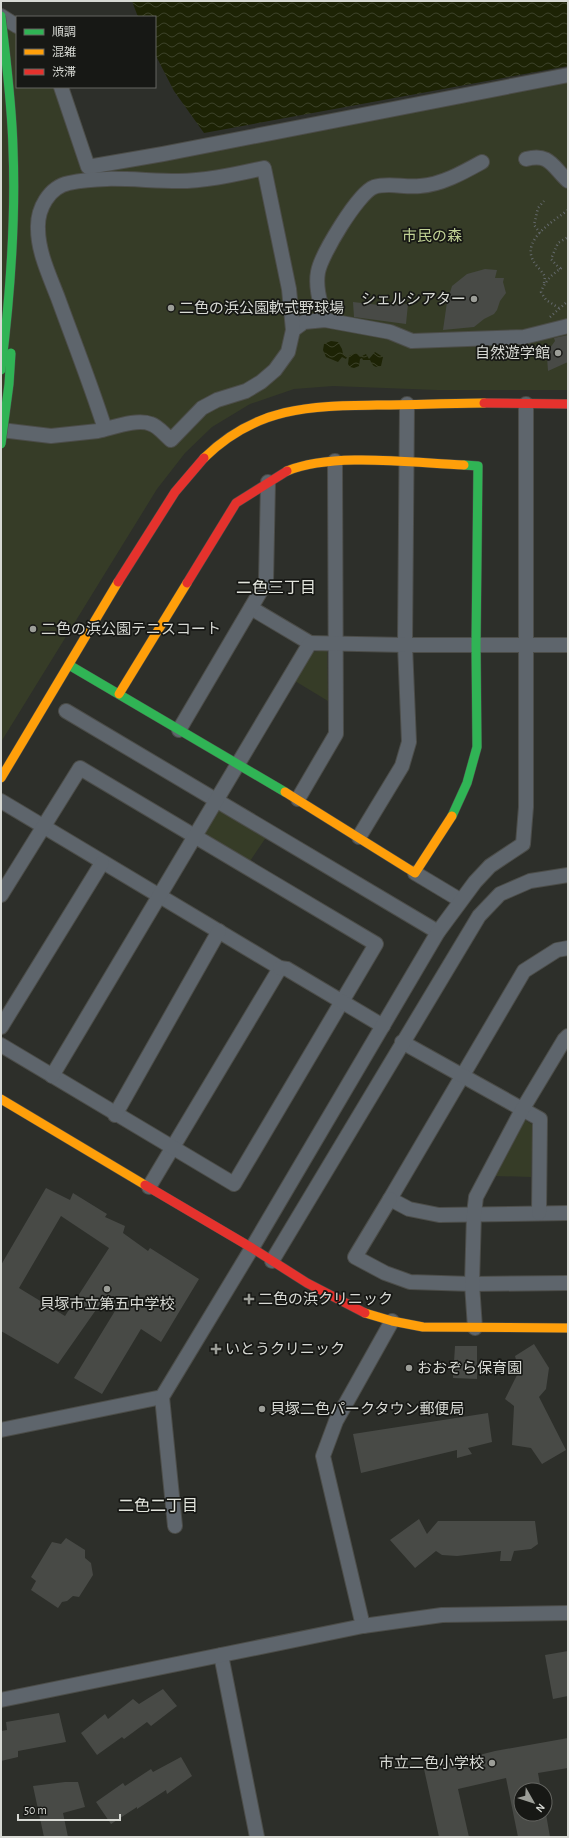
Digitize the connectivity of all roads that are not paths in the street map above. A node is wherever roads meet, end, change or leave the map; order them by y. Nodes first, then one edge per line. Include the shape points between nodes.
1 (1, 16) edge
2 (16, 25) edge
3 (568, 75) edge
4 (61, 88) edge
5 (526, 159) dead end
6 (482, 162) dead end
7 (568, 181) edge
8 (11, 244) junction
9 (325, 320) junction
10 (568, 326) edge
11 (293, 330) junction
12 (1, 370) edge
13 (407, 404) junction
14 (526, 404) junction
15 (568, 404) edge
16 (105, 429) junction
17 (1, 430) edge
18 (1, 444) edge
19 (335, 461) junction
20 (406, 462) junction
21 (268, 482) junction
22 (251, 608) junction
23 (310, 643) junction
24 (335, 643) junction
25 (476, 644) junction
26 (568, 644) edge
27 (405, 645) junction
28 (526, 645) junction
29 (69, 665) junction
30 (119, 694) junction
31 (66, 711) dead end
32 (179, 730) junction
33 (237, 765) junction
34 (1, 778) edge
35 (298, 799) junction
36 (1, 801) edge
37 (216, 801) junction
38 (42, 826) junction
39 (195, 837) junction
40 (359, 837) junction
41 (102, 863) junction
42 (415, 873) junction
43 (568, 875) edge
44 (1, 895) edge
45 (159, 896) junction
46 (460, 900) junction
47 (219, 931) junction
48 (438, 932) junction
49 (568, 948) edge
50 (280, 968) junction
51 (342, 1001) junction
52 (383, 1026) junction
53 (1, 1028) edge
54 (568, 1036) edge
55 (402, 1042) junction
56 (1, 1045) edge
57 (464, 1075) junction
58 (52, 1076) junction
59 (1, 1099) edge
60 (522, 1110) junction
61 (115, 1115) junction
62 (173, 1149) junction
63 (149, 1187) junction
64 (390, 1200) junction
65 (539, 1213) junction
66 (568, 1213) edge
67 (474, 1214) junction
68 (252, 1248) junction
69 (272, 1261) junction
70 (472, 1284) junction
71 (568, 1284) edge
72 (392, 1322) junction
73 (475, 1328) junction
74 (568, 1328) edge
75 (162, 1397) junction
76 (1, 1430) edge
77 (175, 1526) dead end
78 (568, 1613) edge
79 (363, 1626) junction
80 (220, 1655) junction
81 (1, 1700) edge
82 (256, 1837) edge

1 - 2 street
1 - 8 main road, bridge via 12,119 14,174
3 - 4 street via 88,166
5 - 7 street via 537,156 545,158
6 - 9 street via 447,180 420,186 373,188 363,196 340,227 324,255 318,272 318,292
8 - 12 main road, bridge via 8,314
8 - 18 main road, bridge via 12,334
9 - 10 street via 390,332 412,341 524,337
9 - 11 street via 304,322
11 - 16 street via 288,352 275,370 246,391 217,400 202,408 171,440 151,424 133,422
11 - 16 street via 289,289 264,168 193,180 109,179 60,186 43,203 39,216 40,242
13 - 14 main road
13 - 20 street
13 - 29 main road via 313,406 294,409 254,423 214,449 186,476 175,492
14 - 15 main road
14 - 28 street
16 - 17 street via 51,436
19 - 20 main road
19 - 21 main road via 289,471
19 - 24 street
20 - 25 main road via 478,466
20 - 27 street
21 - 22 street via 266,582
21 - 30 main road via 236,503
22 - 23 street
22 - 32 street
23 - 24 street
23 - 33 street
24 - 27 street
24 - 35 street via 336,734
25 - 27 street
25 - 28 street
25 - 42 main road via 476,747 467,783 452,816
26 - 28 street
27 - 40 street via 409,742 402,766
28 - 46 street via 526,807 523,844 490,866
29 - 30 main road
29 - 34 main road
30 - 32 main road
31 - 37 street
32 - 33 main road
33 - 35 main road
33 - 37 street
35 - 40 main road
36 - 38 street
37 - 39 street
37 - 48 street
38 - 39 street via 80,768
38 - 41 street
38 - 44 street
39 - 45 street
39 - 51 street via 376,944
40 - 42 main road
41 - 45 street
41 - 53 street
42 - 46 street
43 - 55 street via 530,881 500,894 479,916
45 - 47 street
45 - 58 street
46 - 48 street
47 - 50 street
47 - 61 street
48 - 52 street
49 - 57 street via 557,950 524,971
50 - 51 street via 287,969
50 - 62 street
51 - 52 street
51 - 62 street via 234,1184
52 - 68 street
54 - 60 street
55 - 57 street
55 - 69 street
56 - 58 street
57 - 60 street
57 - 64 street
58 - 61 street
59 - 63 main road
60 - 65 street via 540,1119
60 - 67 street via 476,1197
61 - 62 street
62 - 63 street
63 - 68 main road
64 - 67 street via 409,1209 439,1215
64 - 70 street via 355,1257 385,1273 410,1282
65 - 66 street
65 - 67 street
67 - 70 street
68 - 69 main road
68 - 75 street
69 - 72 main road via 307,1283 368,1314
70 - 71 street
70 - 73 street
72 - 73 main road via 423,1327
72 - 79 street via 336,1421 323,1456
73 - 74 main road
75 - 76 street
75 - 77 street
78 - 79 street via 442,1615
79 - 80 street
80 - 81 street
80 - 82 street

